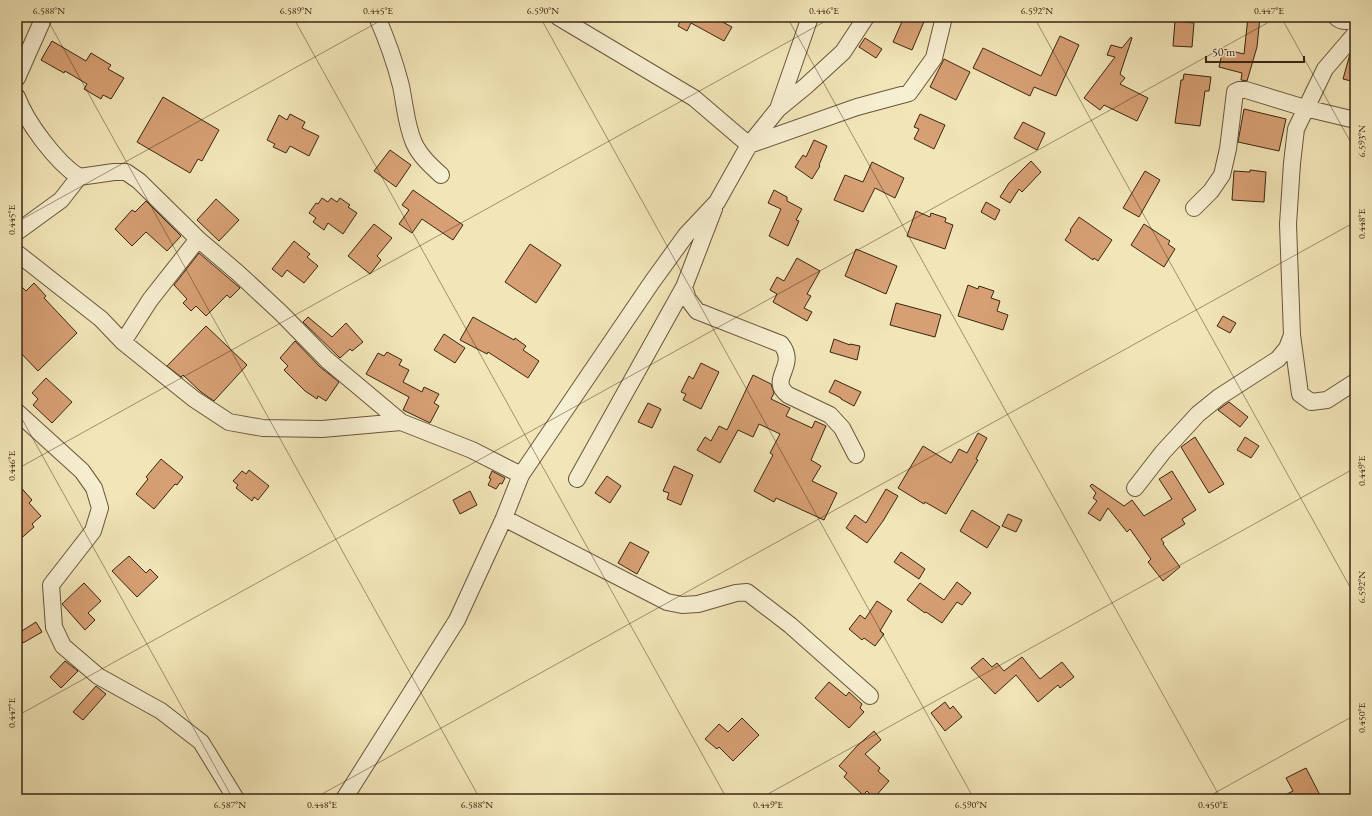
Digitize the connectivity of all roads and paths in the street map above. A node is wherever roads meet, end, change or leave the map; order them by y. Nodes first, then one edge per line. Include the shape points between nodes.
1 (44, 17) edge
2 (377, 17) edge
3 (558, 17) edge
4 (810, 17) edge
5 (866, 17) edge
6 (1336, 17) edge
7 (1355, 19) edge
8 (943, 21) dead end
9 (1355, 34) edge
10 (17, 78) edge
11 (17, 97) edge
12 (1305, 108) junction
13 (778, 109) junction
14 (1355, 120) edge
15 (749, 145) junction
16 (441, 176) dead end
17 (79, 177) junction
18 (717, 202) junction
19 (1194, 208) dead end
20 (17, 232) edge
21 (198, 239) junction
22 (17, 253) edge
23 (684, 287) junction
24 (1292, 335) junction
25 (123, 342) junction
26 (1355, 382) edge
27 (17, 412) edge
28 (401, 422) junction
29 (856, 455) dead end
30 (521, 475) junction
31 (577, 479) dead end
32 (1136, 488) dead end
33 (504, 518) junction
34 (870, 696) dead end
35 (236, 799) edge
36 (344, 799) edge

1 - 10 street
2 - 16 street via 389,44 414,143 423,158
3 - 15 street via 694,98
4 - 13 street
5 - 13 street via 843,52
6 - 7 street via 1346,22
8 - 15 street via 934,58 909,93 857,107
9 - 12 street via 1325,69
11 - 17 street via 33,127 68,170
12 - 14 street
12 - 19 street via 1246,90 1235,92 1222,175
12 - 24 street via 1296,129 1288,224
13 - 15 street
15 - 18 street
17 - 20 street via 61,200
17 - 21 street via 126,172 139,181
18 - 23 street
18 - 30 street via 686,235
21 - 25 street via 150,300
21 - 28 street via 275,308 327,360
22 - 25 street via 100,319
23 - 29 street via 697,312 781,344 788,359 780,383 782,391 830,415 842,428
23 - 31 street
24 - 26 street via 1300,394 1311,402 1327,400
24 - 32 street via 1287,348 1278,359 1218,397 1198,414 1163,452
25 - 28 street via 194,399 229,422 263,428 322,429
27 - 35 street via 82,471 94,488 100,508 94,531 51,585 54,627 63,646 98,676 161,710 201,742
28 - 30 street via 472,450
30 - 33 street
33 - 34 street via 667,602 682,605 698,604 747,592 790,625
33 - 36 street via 457,620

